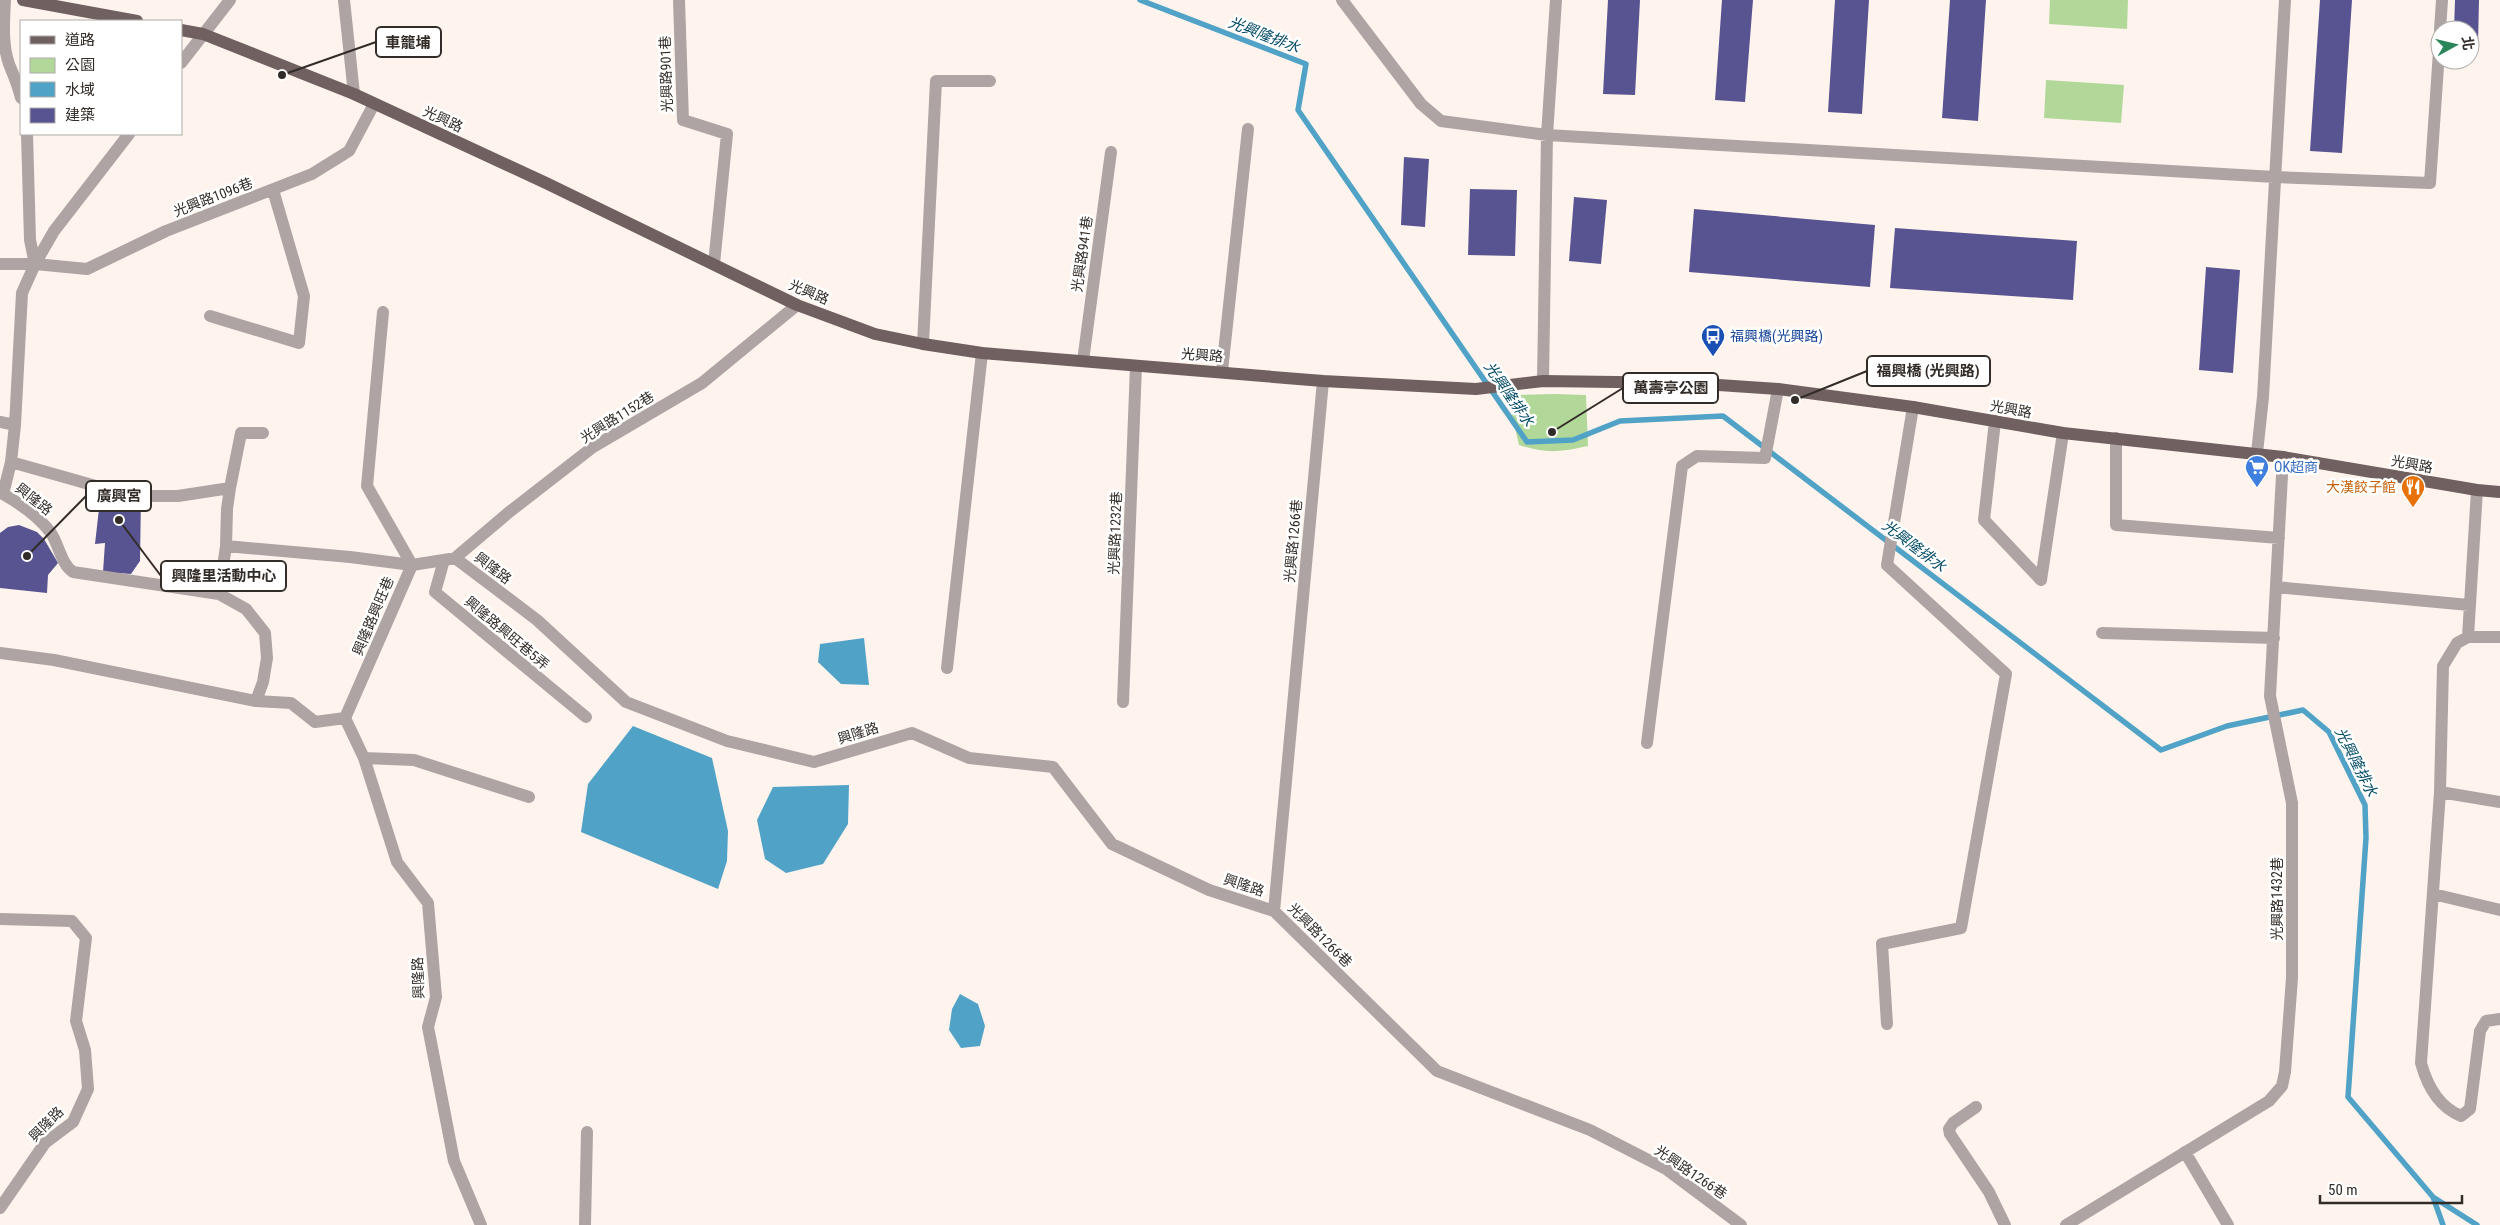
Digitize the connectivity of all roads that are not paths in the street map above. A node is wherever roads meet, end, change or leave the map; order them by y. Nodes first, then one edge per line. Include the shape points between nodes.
1 (5, 0) edge
2 (23, 0) edge
3 (230, 0) edge
4 (344, 0) edge
5 (679, 0) edge
6 (1342, 0) edge
7 (1556, 0) edge
8 (2285, 0) edge
9 (2442, 0) edge
10 (132, 20) edge
11 (2441, 20) edge
12 (182, 30) edge
13 (203, 34) junction
14 (2, 40) edge
15 (182, 62) edge
16 (2438, 70) edge
17 (990, 81) dead end
18 (20, 93) edge
19 (354, 94) junction
20 (374, 104) junction
21 (1248, 129) dead end
22 (27, 135) edge
23 (128, 135) edge
24 (1546, 135) junction
25 (1111, 152) dead end
26 (2275, 177) junction
27 (273, 190) junction
28 (0, 264) edge
29 (34, 264) junction
30 (714, 264) junction
31 (797, 305) junction
32 (383, 312) dead end
33 (210, 316) dead end
34 (923, 344) junction
35 (982, 353) junction
36 (1083, 361) junction
37 (1136, 366) junction
38 (1222, 371) junction
39 (1323, 381) junction
40 (1543, 381) junction
41 (1778, 389) junction
42 (1913, 407) junction
43 (1995, 421) junction
44 (0, 422) edge
45 (15, 425) junction
46 (263, 433) dead end
47 (2063, 433) junction
48 (2116, 438) junction
49 (2257, 453) junction
50 (2283, 457) junction
51 (11, 462) junction
52 (230, 488) junction
53 (2477, 490) junction
54 (2500, 492) edge
55 (1, 499) edge
56 (2279, 538) junction
57 (226, 546) junction
58 (450, 559) junction
59 (412, 565) junction
60 (2276, 586) junction
61 (218, 594) junction
62 (2469, 605) junction
63 (2102, 633) dead end
64 (2468, 637) junction
65 (2500, 637) edge
66 (2274, 638) junction
67 (0, 653) edge
68 (947, 668) dead end
69 (256, 701) junction
70 (1123, 702) dead end
71 (586, 717) dead end
72 (345, 718) junction
73 (1647, 743) dead end
74 (364, 758) junction
75 (2440, 792) junction
76 (529, 797) dead end
77 (2500, 802) edge
78 (2433, 894) junction
79 (2500, 910) edge
80 (1274, 911) junction
81 (0, 919) edge
82 (2500, 1020) edge
83 (1887, 1024) dead end
84 (1976, 1107) dead end
85 (587, 1132) dead end
86 (2185, 1152) junction
87 (0, 1208) edge
88 (481, 1225) edge
89 (585, 1225) edge
90 (1741, 1225) edge
91 (2005, 1225) edge
92 (2066, 1225) edge
93 (2228, 1225) edge

1 - 14 street
2 - 10 main road
3 - 13 street
4 - 19 street
5 - 30 street, 光興路901巷 via 683,120 728,134
6 - 24 street via 1420,104 1441,121
7 - 24 street
8 - 26 street
9 - 11 street
12 - 13 main road, 光興路
13 - 15 street
13 - 19 main road, 光興路
14 - 18 street
16 - 26 street via 2430,183
17 - 34 street via 936,81
19 - 20 main road, 光興路
20 - 27 street, 光興路1096巷 via 349,151 312,174
20 - 30 main road, 光興路
21 - 38 street
22 - 29 street via 30,240
23 - 29 street, 興隆路 via 54,231
24 - 26 street
24 - 40 street
25 - 36 street, 光興路941巷
26 - 49 street
27 - 29 street, 光興路1096巷 via 166,231 87,269
27 - 33 street via 304,296 299,343
28 - 29 street, 光興路1096巷
29 - 45 street, 興隆路 via 22,293
30 - 31 main road, 光興路
31 - 34 main road, 光興路 via 876,334
31 - 58 street, 光興路1152巷 via 702,383 593,447
32 - 59 street via 367,486
34 - 35 main road, 光興路
35 - 36 main road, 光興路
35 - 68 street
36 - 37 main road, 光興路
37 - 38 main road, 光興路
37 - 70 street, 光興路1232巷
38 - 39 main road, 光興路
39 - 40 main road, 光興路 via 1476,389
39 - 80 street, 光興路1266巷
40 - 41 main road, 光興路 via 1690,383
41 - 42 main road, 光興路
41 - 73 street via 1765,458 1696,456 1682,466
42 - 43 main road, 光興路
42 - 83 street via 1887,565 2006,674 1961,928 1882,944
43 - 47 main road, 光興路
43 - 47 street via 1984,520 2041,580
44 - 45 street
45 - 51 street, 興隆路
46 - 52 street via 241,433
47 - 48 main road, 光興路
48 - 49 main road, 光興路
48 - 56 street via 2116,525
49 - 50 main road, 光興路
50 - 53 main road, 光興路
50 - 56 street, 光興路1432巷
51 - 52 street, 興隆路 via 102,488 129,487 146,496 178,496
51 - 55 street, 興隆路
52 - 57 street
53 - 54 main road, 光興路
53 - 62 street
55 - 61 street, 興隆路 via 19,503 49,530 73,572
56 - 60 street, 光興路1432巷
57 - 59 street via 350,556
57 - 61 street
58 - 59 street
58 - 71 street, 興隆路興旺巷5弄 via 435,592
58 - 80 street, 興隆路 via 537,620 626,702 727,741 814,762 912,733 969,758 1053,767 1112,844 1209,890
59 - 72 street, 興隆路興旺巷
60 - 62 street
60 - 66 street, 光興路1432巷
61 - 69 street, 興隆路 via 246,609 265,633 267,658
62 - 64 street
63 - 66 street
64 - 65 street
64 - 75 street via 2457,643 2443,666
66 - 86 street, 光興路1432巷 via 2270,696 2292,803 2292,978 2282,1086 2269,1101
67 - 69 street via 54,660
69 - 72 street via 291,703 315,722
72 - 74 street, 興隆路
74 - 76 street via 414,760
74 - 88 street, 興隆路 via 397,862 428,903 436,997 428,1028 454,1161
75 - 77 street
75 - 78 street
78 - 79 street
78 - 82 street via 2421,1063 2429,1086 2449,1111 2462,1116 2470,1109 2480,1031 2486,1021
80 - 90 street, 光興路1266巷 via 1437,1071 1590,1130 1666,1169
81 - 87 street, 興隆路 via 72,921 86,938 76,1021 84,1050 88,1089 73,1122 45,1143
84 - 91 street via 1953,1123 1950,1134 1989,1192
85 - 89 street
86 - 92 street, 光興路1432巷
86 - 93 street

